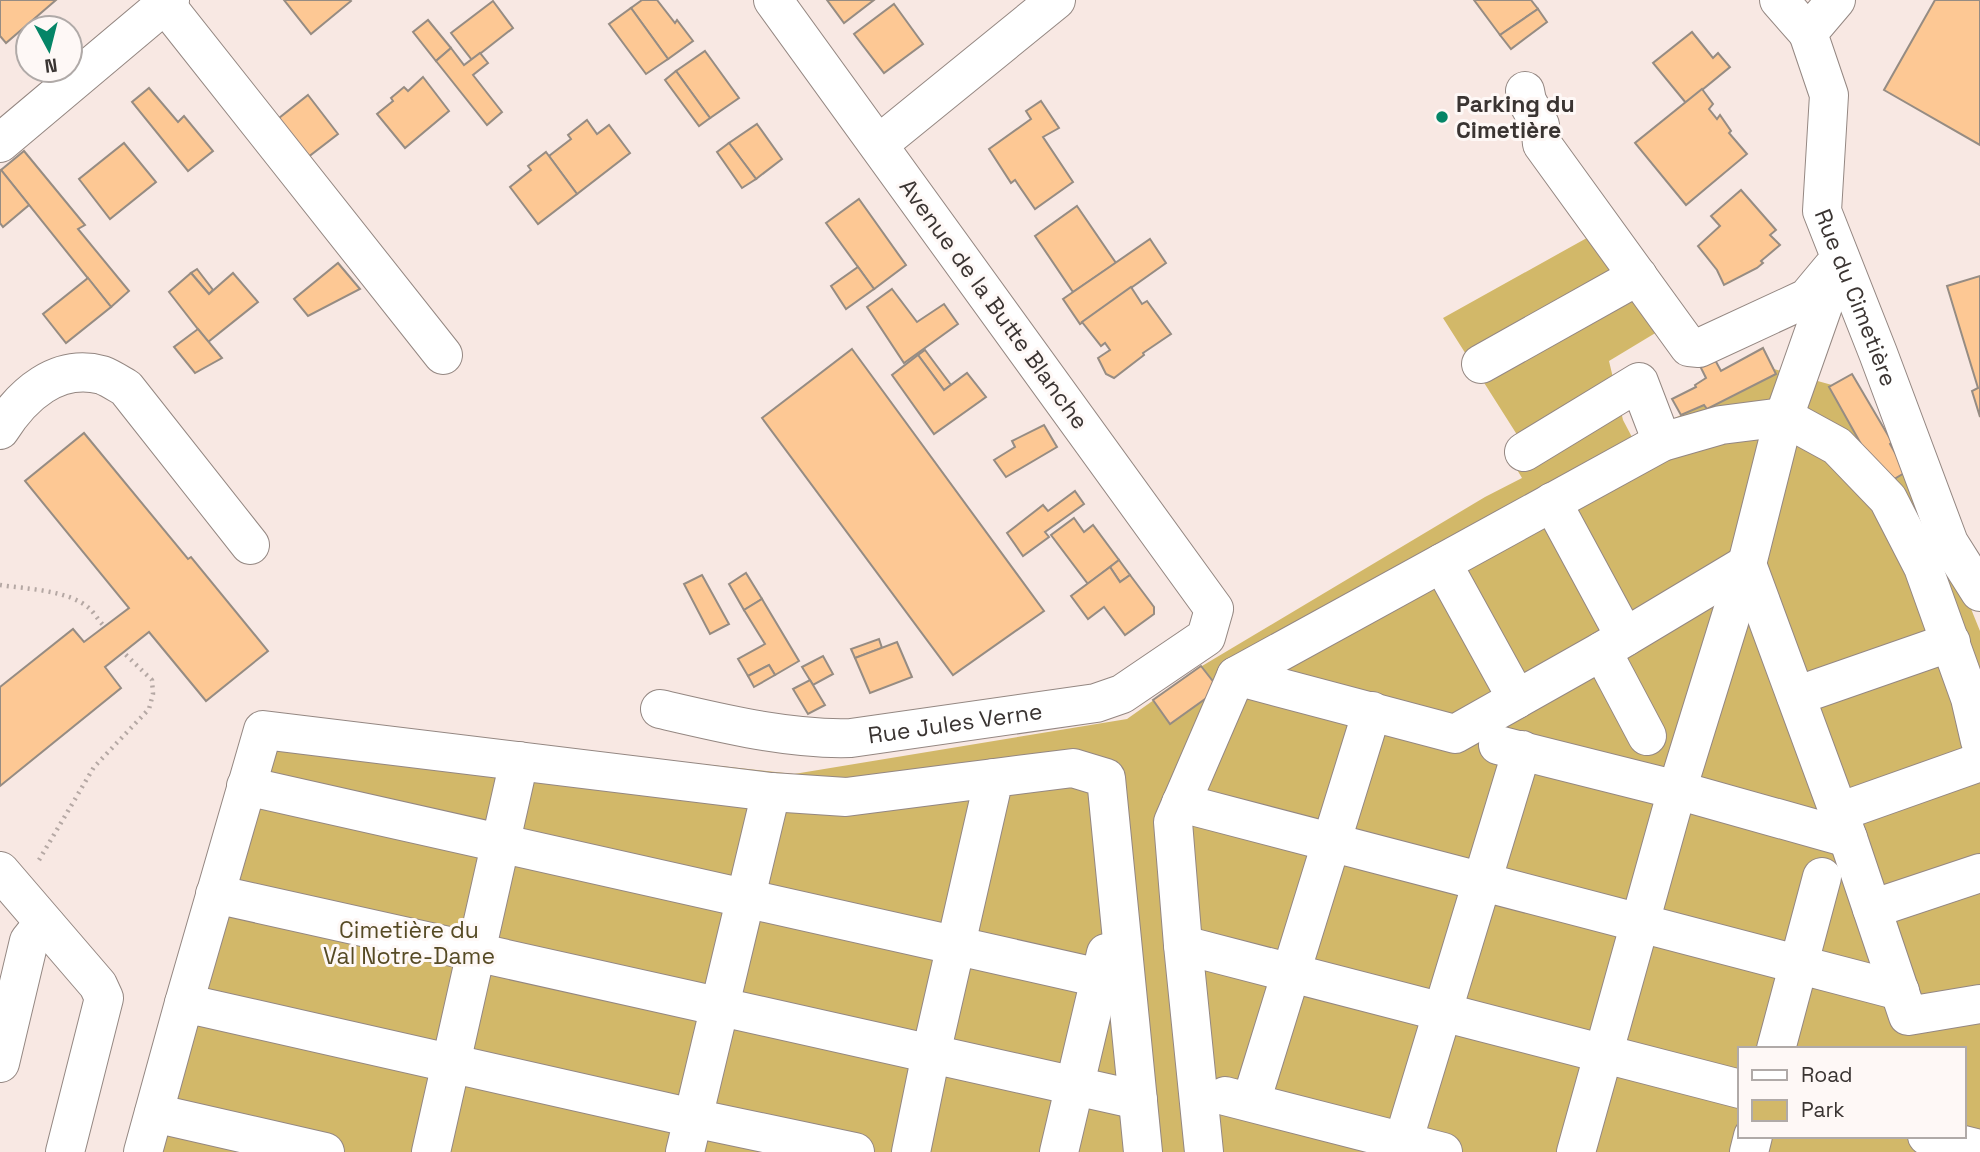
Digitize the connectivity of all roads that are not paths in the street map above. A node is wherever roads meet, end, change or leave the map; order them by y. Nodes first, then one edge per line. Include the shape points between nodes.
1 (773, 0) edge
2 (1056, 0) edge
3 (1779, 0) edge
4 (1836, 0) edge
5 (167, 2) edge
6 (1808, 33) junction
7 (1525, 91) dead end
8 (0, 143) edge
9 (879, 144) junction
10 (1840, 258) junction
11 (1638, 276) junction
12 (1689, 347) junction
13 (443, 355) dead end
14 (1482, 364) dead end
15 (1639, 383) junction
16 (1784, 418) junction
17 (0, 430) edge
18 (1662, 442) junction
19 (1524, 452) dead end
20 (1552, 502) junction
21 (250, 545) dead end
22 (1442, 563) junction
23 (1747, 564) junction
24 (1980, 592) edge
25 (1214, 610) joint
26 (1951, 642) junction
27 (1613, 644) junction
28 (1236, 677) junction
29 (1796, 696) junction
30 (1517, 699) junction
31 (660, 709) dead end
32 (1372, 711) junction
33 (1455, 734) junction
34 (1647, 736) dead end
35 (1980, 741) edge
36 (1522, 750) junction
37 (519, 761) junction
38 (1980, 762) edge
39 (995, 778) junction
40 (246, 786) junction
41 (1677, 790) junction
42 (771, 792) junction
43 (1181, 803) junction
44 (1843, 825) junction
45 (1332, 842) junction
46 (500, 844) junction
47 (1980, 873) edge
48 (1822, 877) dead end
49 (10, 882) edge
50 (1482, 882) junction
51 (215, 894) junction
52 (746, 898) junction
53 (1118, 900) junction
54 (1872, 909) junction
55 (1640, 923) junction
56 (46, 925) junction
57 (1183, 944) junction
58 (956, 946) junction
59 (476, 952) junction
60 (1799, 964) junction
61 (1291, 973) junction
62 (1100, 978) junction
63 (1899, 991) junction
64 (184, 1003) junction
65 (1980, 1003) edge
66 (720, 1007) junction
67 (1443, 1012) junction
68 (1777, 1047) edge
69 (931, 1054) junction
70 (1603, 1055) junction
71 (0, 1063) edge
72 (451, 1063) junction
73 (1075, 1086) junction
74 (1738, 1089) edge
75 (1198, 1095) junction
76 (1138, 1100) junction
77 (1251, 1102) junction
78 (154, 1113) junction
79 (689, 1135) edge
80 (1935, 1138) edge
81 (1402, 1147) edge
82 (1980, 1149) edge
83 (65, 1152) edge
84 (143, 1152) edge
85 (325, 1152) edge
86 (431, 1152) edge
87 (855, 1152) edge
88 (911, 1152) edge
89 (1059, 1152) edge
90 (1143, 1152) edge
91 (1204, 1152) edge
92 (1443, 1152) edge
93 (1576, 1152) edge

1 - 9 street, Avenue de la Butte Blanche
2 - 9 street
3 - 6 street
4 - 6 street
5 - 8 street
5 - 13 street
6 - 10 street, Rue du Cimetière via 1829,95 1822,211
7 - 11 street via 1540,125 1542,144
9 - 25 street, Avenue de la Butte Blanche
10 - 12 street via 1807,298 1699,348
10 - 16 street
10 - 24 street, Rue du Cimetière via 1949,543
11 - 12 street
11 - 14 street
12 - 15 street
15 - 18 street
15 - 19 street
16 - 18 street via 1721,425
16 - 23 street
16 - 26 street via 1837,446 1888,499 1923,567
17 - 21 street via 11,412 54,377 75,373 103,376 126,388
18 - 20 street
20 - 22 street
20 - 27 street
22 - 28 street
22 - 30 street
23 - 27 street
23 - 29 street
23 - 41 street
25 - 31 street, Rue Jules Verne via 1206,637 1122,694 1096,704 823,739
26 - 29 street
26 - 35 street
27 - 30 street
27 - 34 street
28 - 32 street
28 - 43 street
29 - 44 street
30 - 33 street
32 - 33 street
32 - 45 street
33 - 36 street
36 - 41 street
36 - 50 street
37 - 40 street via 263,730
37 - 42 street
37 - 46 street
38 - 44 street
39 - 42 street via 846,797
39 - 53 street via 1073,768 1106,778
39 - 58 street
40 - 46 street
40 - 51 street
41 - 44 street
41 - 55 street
42 - 52 street
43 - 45 street
43 - 57 street via 1172,822
44 - 54 street
45 - 50 street
45 - 61 street
46 - 52 street
46 - 59 street
47 - 54 street
48 - 60 street
49 - 56 street
50 - 55 street
50 - 67 street
51 - 59 street
51 - 64 street
52 - 58 street
52 - 66 street
53 - 62 street
53 - 76 street
54 - 63 street
55 - 60 street
55 - 70 street
56 - 71 street via 29,942
56 - 83 street via 99,985 103,998
57 - 61 street
57 - 75 street
58 - 62 street
58 - 69 street
59 - 66 street
59 - 72 street
60 - 63 street
60 - 68 street
61 - 67 street
61 - 77 street
62 - 73 street
63 - 65 street via 1908,1016
64 - 72 street
64 - 78 street
66 - 69 street
66 - 79 street
67 - 70 street
67 - 81 street
69 - 73 street
69 - 88 street
70 - 74 street
70 - 93 street
72 - 79 street
72 - 86 street
73 - 76 street
73 - 89 street
75 - 77 street
75 - 91 street
76 - 90 street
77 - 81 street
78 - 84 street
78 - 85 street
79 - 87 street
80 - 82 street
81 - 92 street

